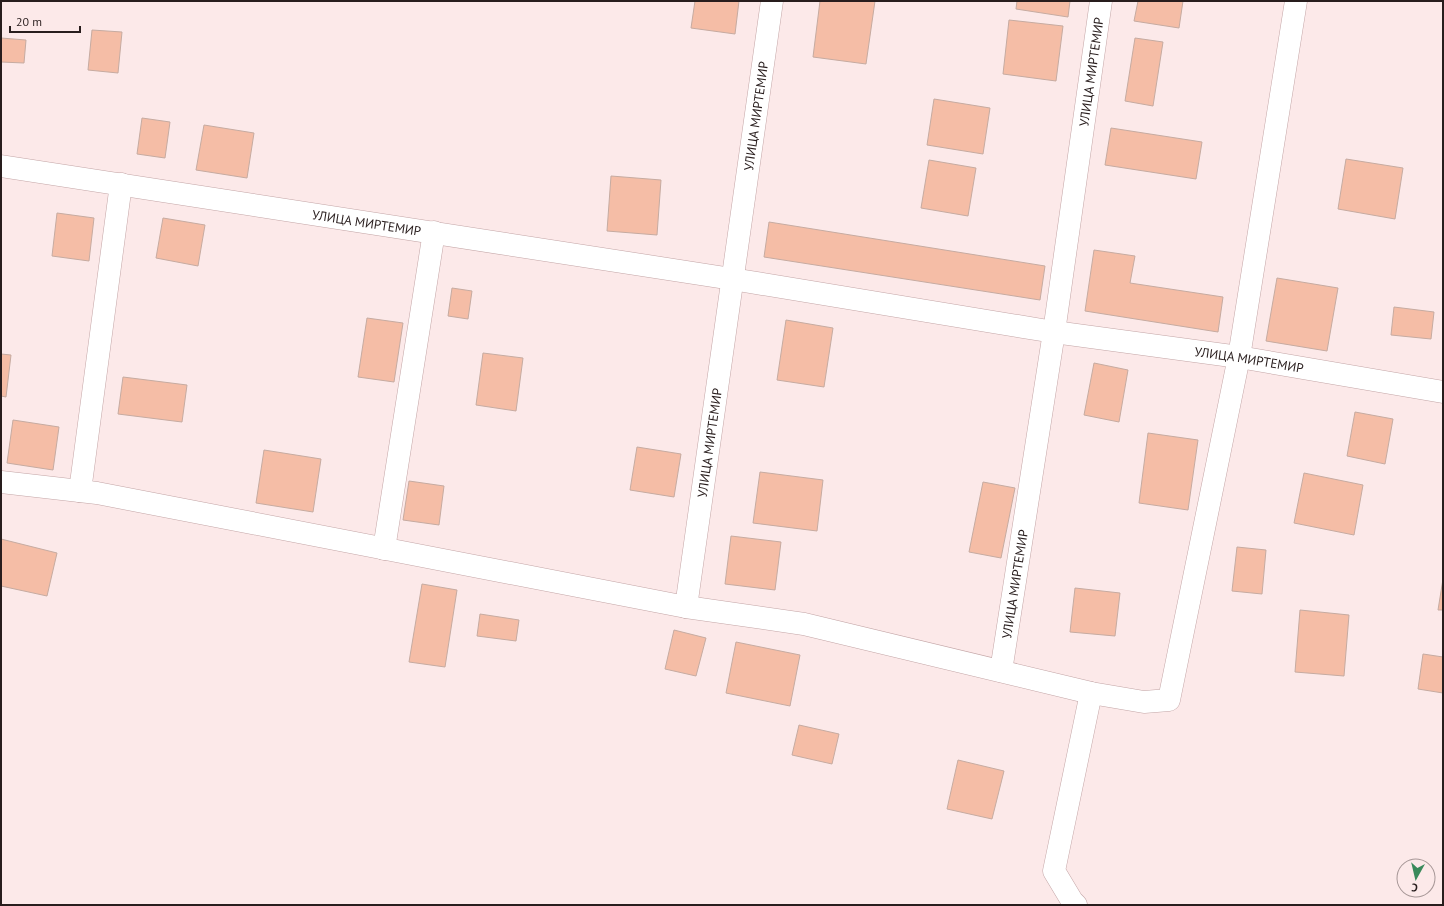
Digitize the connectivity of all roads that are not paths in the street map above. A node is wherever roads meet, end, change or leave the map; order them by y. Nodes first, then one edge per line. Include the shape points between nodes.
1 (772, 1) edge
2 (1100, 1) edge
3 (1296, 1) edge
4 (1, 166) edge
5 (121, 184) junction
6 (434, 232) junction
7 (732, 279) junction
8 (1054, 332) junction
9 (1239, 357) junction
10 (1443, 392) edge
11 (1, 482) edge
12 (80, 491) junction
13 (384, 549) junction
14 (686, 607) junction
15 (1001, 670) junction
16 (1091, 693) junction
17 (1076, 905) edge

1 - 7 street, УЛИЦА МИРТЕМИР
2 - 8 street, УЛИЦА МИРТЕМИР
3 - 9 street
4 - 5 street, УЛИЦА МИРТЕМИР
5 - 6 street, УЛИЦА МИРТЕМИР
5 - 12 street
6 - 7 street, УЛИЦА МИРТЕМИР
6 - 13 street
7 - 8 street, УЛИЦА МИРТЕМИР
7 - 14 street, УЛИЦА МИРТЕМИР
8 - 9 street, УЛИЦА МИРТЕМИР
8 - 15 street, УЛИЦА МИРТЕМИР
9 - 10 street, УЛИЦА МИРТЕМИР
9 - 16 street via 1169,700 1144,702
11 - 12 street
12 - 13 street
13 - 14 street
14 - 15 street via 804,624
15 - 16 street
16 - 17 street via 1054,871

